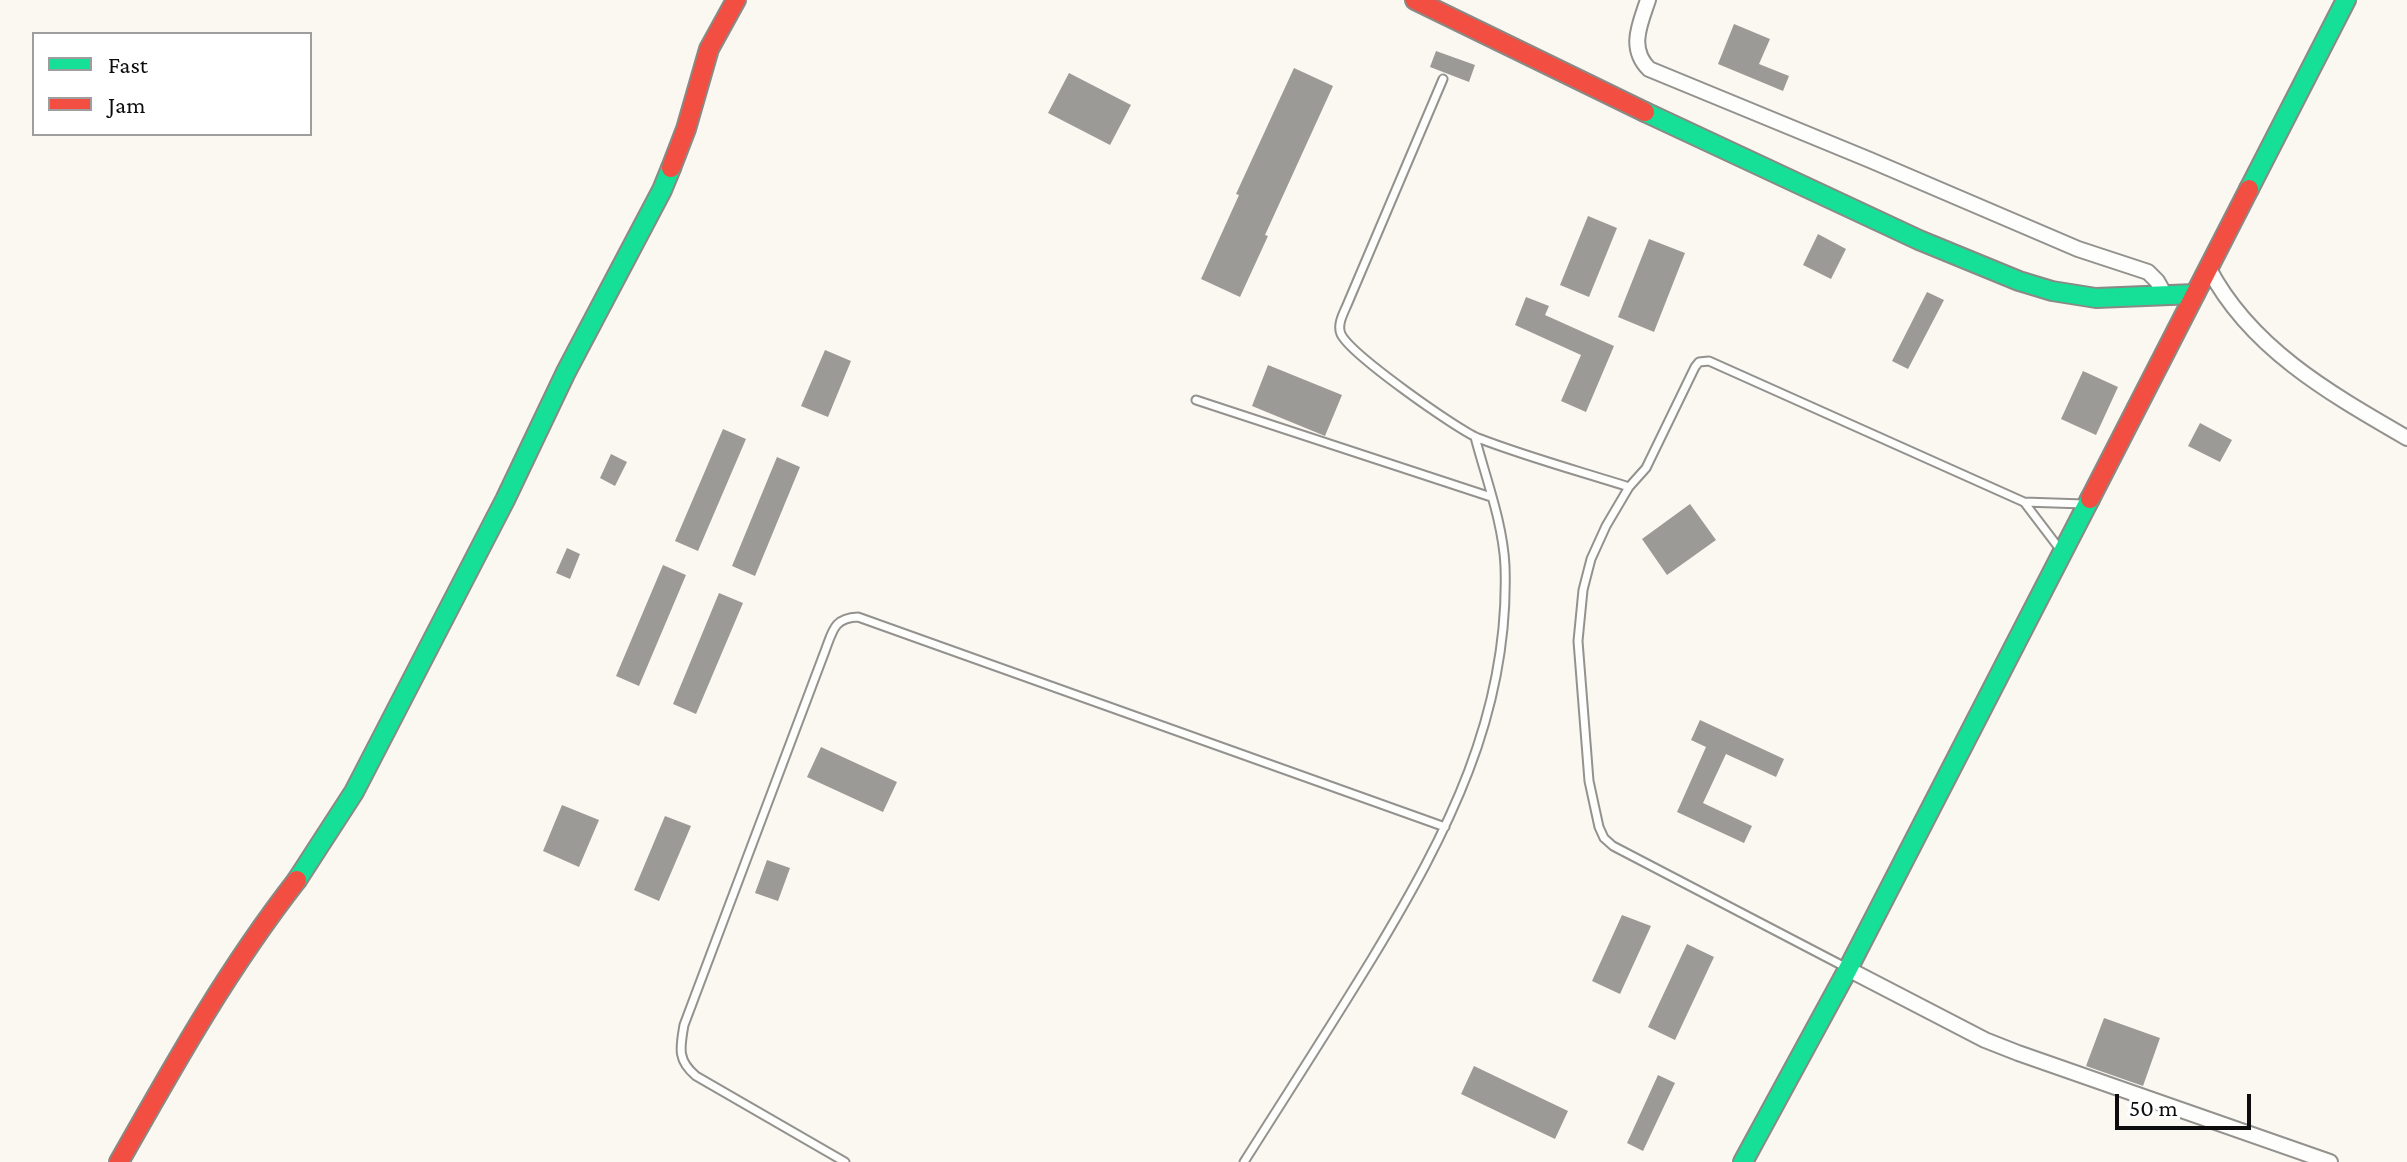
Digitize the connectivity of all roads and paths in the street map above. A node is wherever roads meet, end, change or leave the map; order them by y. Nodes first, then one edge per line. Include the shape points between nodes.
1 (736, 0) edge
2 (1415, 0) edge
3 (1648, 0) edge
4 (2346, 0) edge
5 (1443, 79) dead end
6 (2209, 269) junction
7 (2195, 294) junction
8 (2166, 297) junction
9 (1196, 400) dead end
10 (1475, 437) junction
11 (2407, 438) edge
12 (1629, 487) junction
13 (1491, 497) junction
14 (2024, 502) junction
15 (2086, 504) junction
16 (2062, 552) junction
17 (1445, 827) junction
18 (1848, 969) junction
19 (119, 1162) edge
20 (845, 1162) edge
21 (1244, 1162) edge
22 (1743, 1162) edge
23 (2330, 1162) edge

1 - 19 street via 709,49 662,190 354,792 198,1021
2 - 8 street via 1990,270 2073,296
3 - 8 street via 1637,47 1649,69 2078,249 2148,272
4 - 6 street
5 - 10 lane via 1340,327 1356,351
6 - 7 street
6 - 11 street via 2248,325 2295,368
7 - 8 street
7 - 15 street
9 - 13 lane
10 - 12 lane
10 - 13 lane
12 - 14 lane via 1646,468 1695,367 1709,361
12 - 18 lane via 1591,559 1578,641 1589,781 1604,838
13 - 17 lane via 1505,564 1504,629 1477,754
14 - 15 lane
14 - 16 lane
15 - 16 street
16 - 18 street
17 - 20 lane via 858,617 845,618 835,625 819,665 684,1025 680,1050 684,1066 696,1076
17 - 21 lane via 1407,901
18 - 22 street
18 - 23 street via 2007,1049

